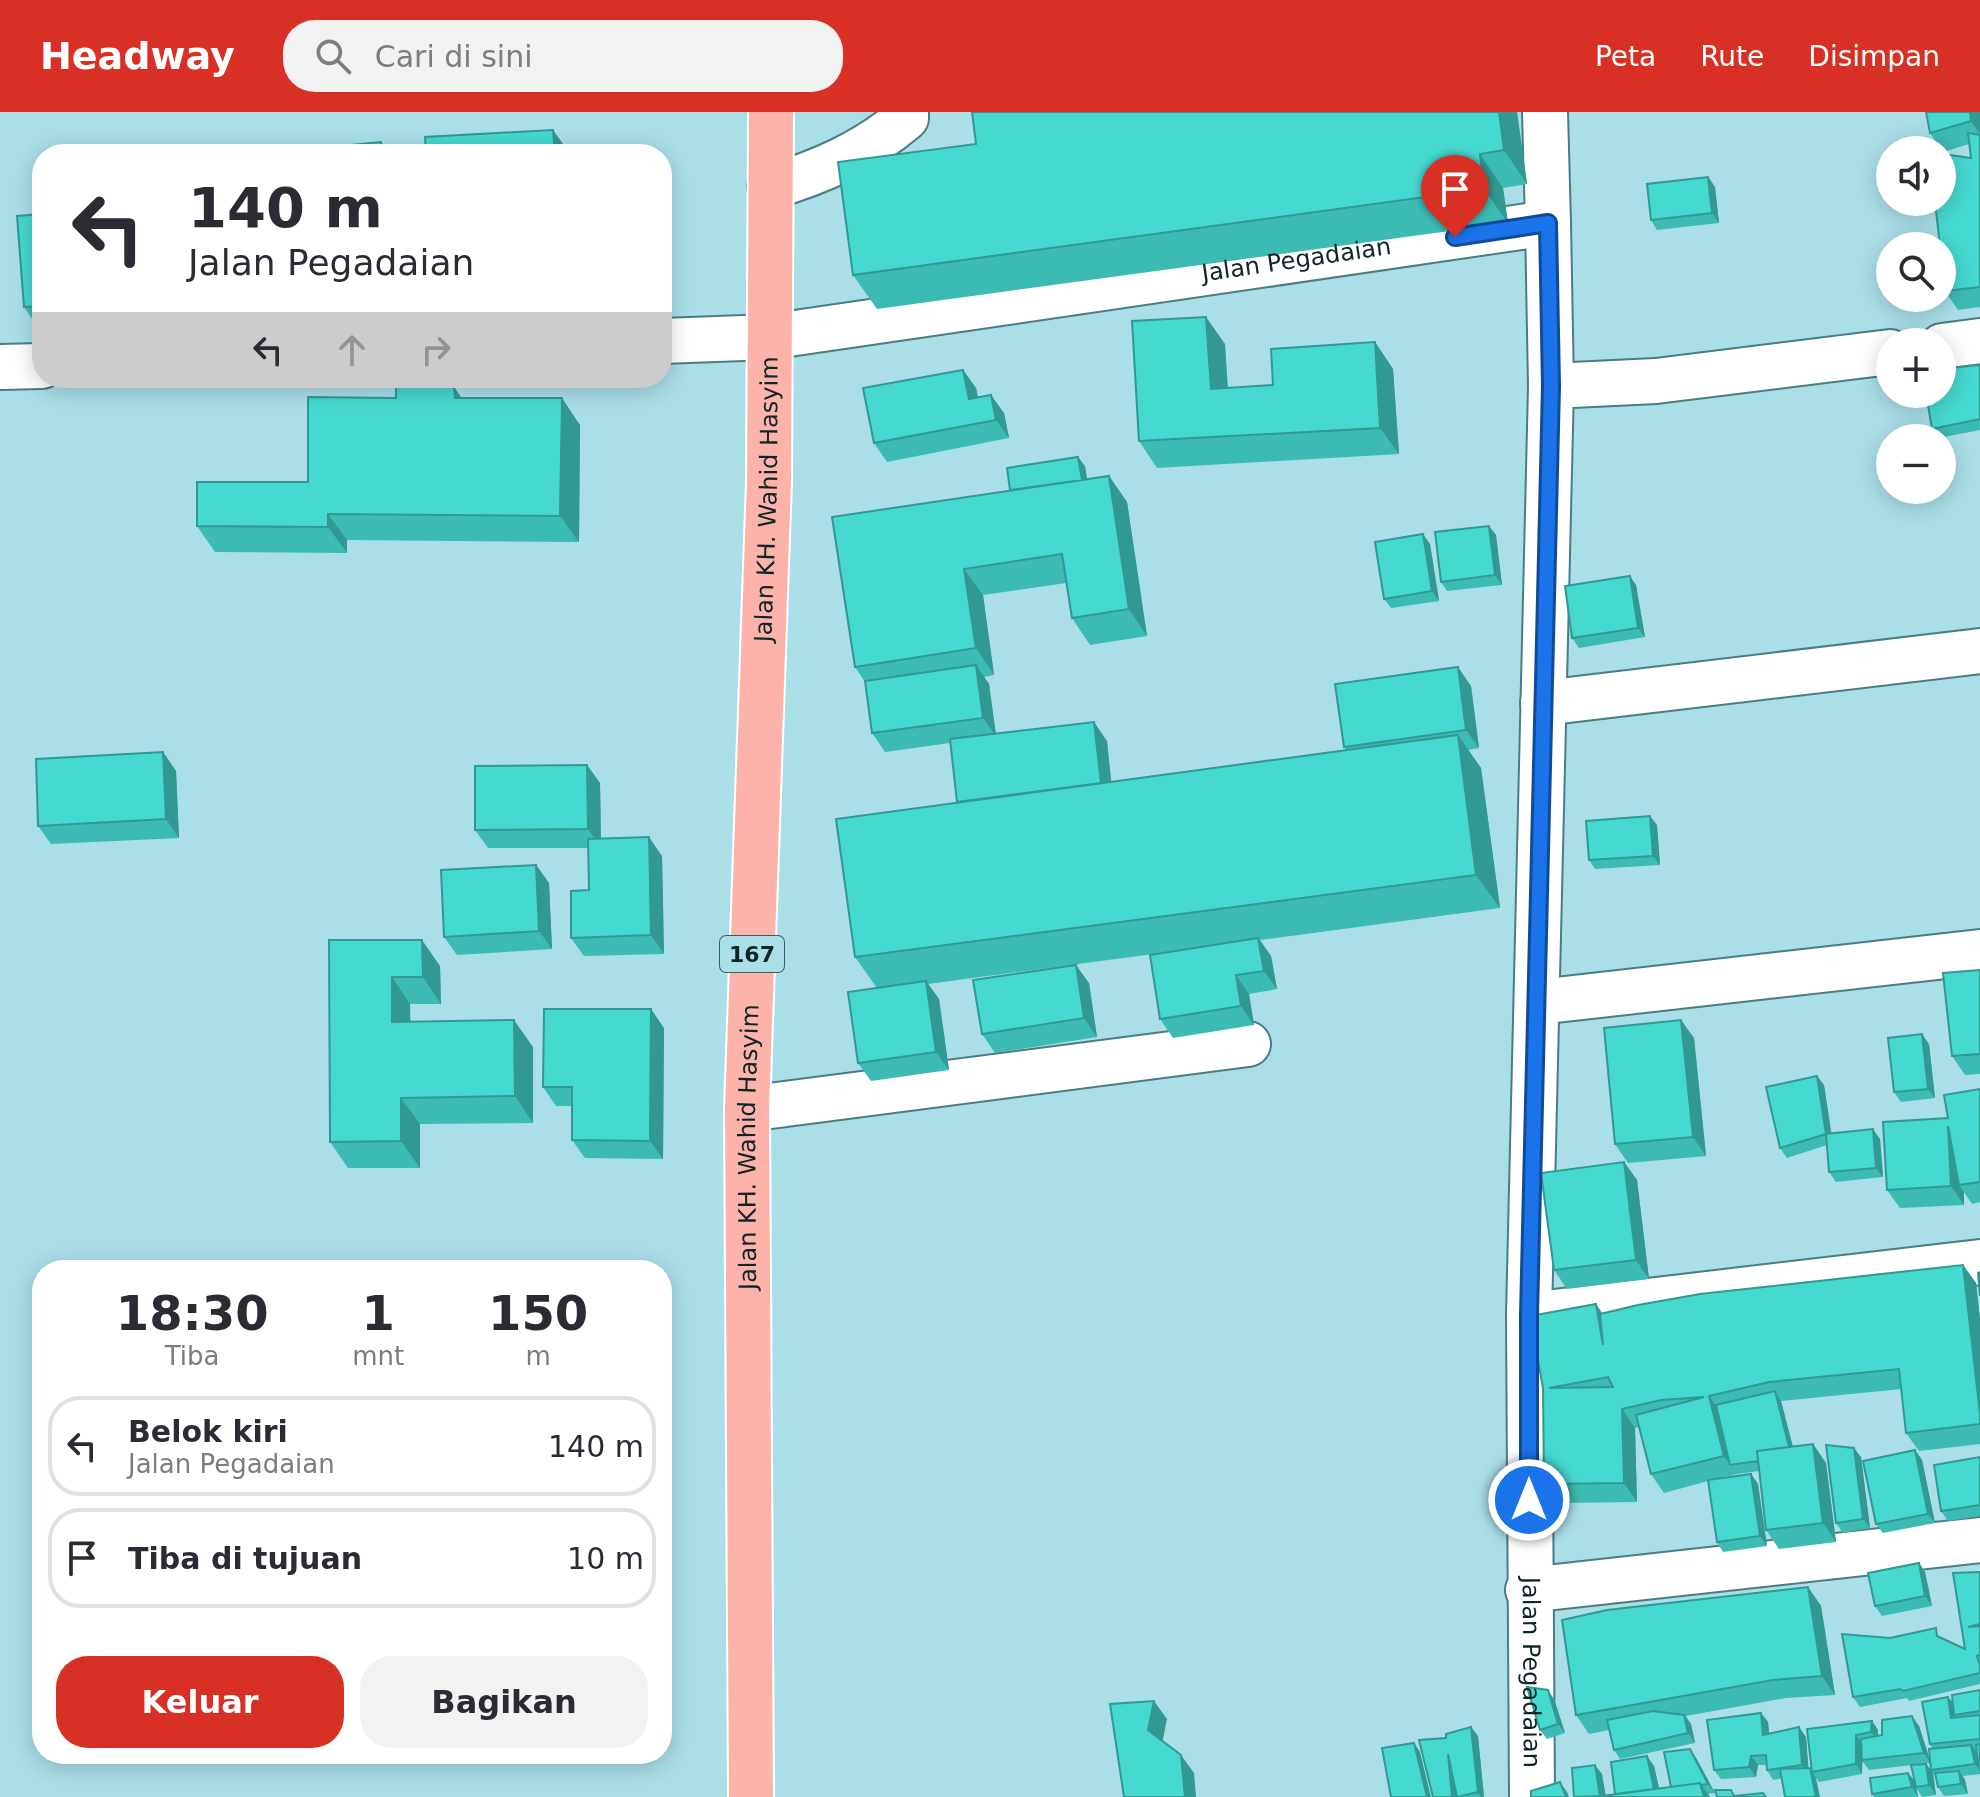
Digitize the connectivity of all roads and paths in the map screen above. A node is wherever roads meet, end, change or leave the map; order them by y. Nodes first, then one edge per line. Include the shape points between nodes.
1 (771, 112) edge
2 (906, 112) edge
3 (1545, 112) edge
4 (770, 187) junction
5 (1548, 223) junction
6 (768, 337) junction
7 (672, 341) edge
8 (1980, 341) edge
9 (1956, 344) edge
10 (1876, 354) edge
11 (32, 366) edge
12 (0, 367) edge
13 (1551, 386) junction
14 (1980, 651) edge
15 (1543, 703) junction
16 (1980, 952) edge
17 (1538, 1002) junction
18 (1248, 1044) dead end
19 (747, 1109) junction
20 (1980, 1262) edge
21 (1529, 1315) junction
22 (1980, 1540) edge
23 (1528, 1590) junction
24 (751, 1797) edge
25 (1532, 1797) edge

1 - 4 main road, Jalan KH. Wahid Hasyim / 167
2 - 4 street via 906,118 883,137 841,161
3 - 5 street
4 - 6 main road, Jalan KH. Wahid Hasyim / 167
5 - 6 street, Jalan Pegadaian
5 - 13 street, Jalan Pegadaian
6 - 7 street, Jalan Pegadaian
6 - 19 main road, Jalan KH. Wahid Hasyim / 167 via 769,481
8 - 9 street
10 - 13 street via 1656,381
11 - 12 street
13 - 15 street, Jalan Pegadaian
14 - 15 street
15 - 17 street, Jalan Pegadaian
16 - 17 street
17 - 21 street, Jalan Pegadaian
18 - 19 street
19 - 24 main road, Jalan KH. Wahid Hasyim / 167
20 - 21 street
21 - 23 street, Jalan Pegadaian
22 - 23 street
23 - 25 street, Jalan Pegadaian

